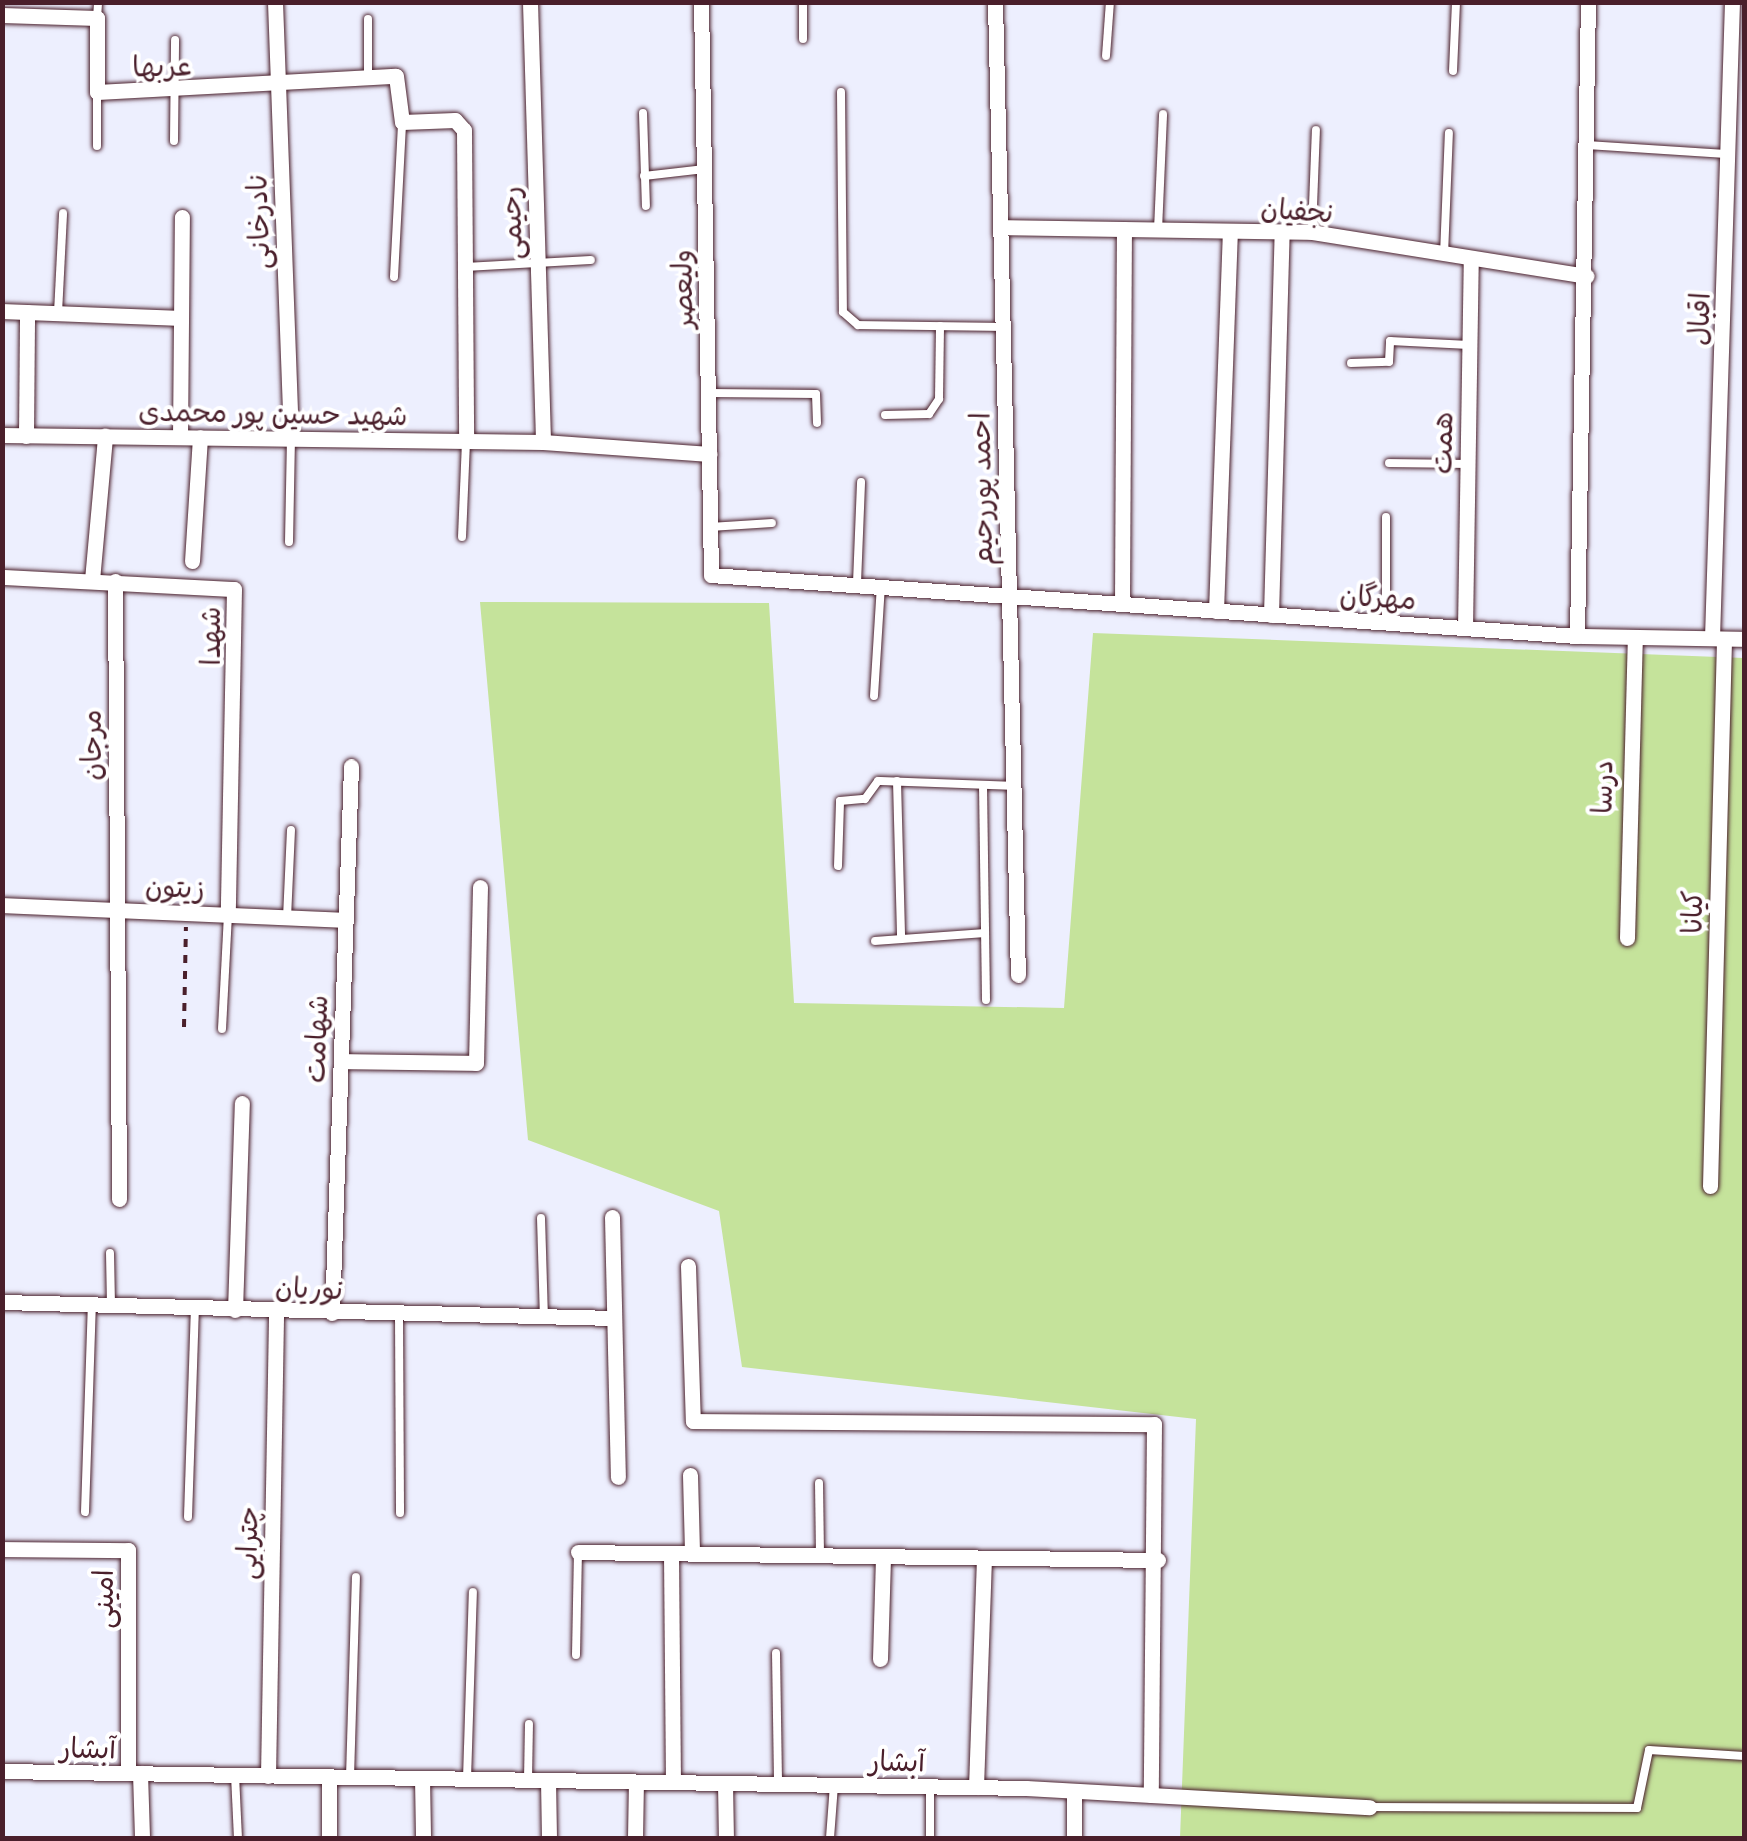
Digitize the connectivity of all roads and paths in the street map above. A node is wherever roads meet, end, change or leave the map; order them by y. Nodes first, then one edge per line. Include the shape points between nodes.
1 (275, 2) edge
2 (530, 2) edge
3 (702, 2) edge
4 (803, 2) edge
5 (995, 2) edge
6 (1110, 2) edge
7 (1456, 2) edge
8 (1588, 2) edge
9 (1732, 2) edge
10 (98, 10) edge
11 (2, 15) edge
12 (368, 19) dead end
13 (175, 40) dead end
14 (803, 40) dead end
15 (1106, 56) dead end
16 (1453, 71) dead end
17 (368, 79) junction
18 (278, 88) junction
19 (174, 91) junction
20 (97, 92) junction
21 (840, 92) dead end
22 (643, 112) dead end
23 (1163, 114) dead end
24 (402, 122) junction
25 (1316, 130) dead end
26 (1449, 133) dead end
27 (174, 142) dead end
28 (97, 146) dead end
29 (1587, 146) junction
30 (1735, 158) edge
31 (705, 169) junction
32 (644, 176) junction
33 (646, 206) dead end
34 (63, 214) dead end
35 (182, 217) dead end
36 (1000, 227) junction
37 (1124, 229) junction
38 (1158, 230) junction
39 (1230, 231) junction
40 (1282, 232) junction
41 (1312, 232) junction
42 (1444, 255) junction
43 (591, 260) dead end
44 (1470, 260) junction
45 (538, 264) junction
46 (463, 268) junction
47 (1587, 276) junction
48 (394, 277) dead end
49 (2, 311) edge
50 (27, 312) junction
51 (58, 314) junction
52 (181, 318) junction
53 (940, 326) junction
54 (1002, 327) junction
55 (1469, 346) junction
56 (1350, 363) dead end
57 (709, 393) junction
58 (884, 414) dead end
59 (817, 423) dead end
60 (2, 436) edge
61 (26, 436) junction
62 (104, 436) junction
63 (180, 437) junction
64 (200, 437) junction
65 (291, 437) junction
66 (466, 441) junction
67 (543, 442) junction
68 (710, 454) junction
69 (1389, 463) dead end
70 (1466, 464) junction
71 (860, 482) dead end
72 (1386, 518) dead end
73 (772, 523) dead end
74 (710, 527) junction
75 (462, 538) dead end
76 (289, 542) dead end
77 (192, 560) dead end
78 (711, 575) joint
79 (2, 577) edge
80 (92, 580) junction
81 (115, 581) junction
82 (857, 583) junction
83 (881, 584) junction
84 (1008, 591) junction
85 (1122, 603) junction
86 (1216, 611) junction
87 (1270, 615) junction
88 (1386, 623) junction
89 (1465, 628) junction
90 (1578, 636) junction
91 (1635, 637) junction
92 (1718, 638) junction
93 (1744, 639) edge
94 (874, 696) dead end
95 (351, 766) dead end
96 (897, 781) junction
97 (983, 784) junction
98 (1013, 786) junction
99 (291, 830) dead end
100 (838, 866) dead end
101 (480, 886) dead end
102 (2, 905) edge
103 (116, 910) junction
104 (186, 913) junction
105 (228, 915) junction
106 (287, 918) junction
107 (346, 920) junction
108 (986, 933) junction
109 (1627, 938) dead end
110 (901, 939) junction
111 (875, 941) dead end
112 (1018, 975) dead end
113 (986, 1000) dead end
114 (184, 1027) dead end
115 (222, 1029) dead end
116 (341, 1061) junction
117 (242, 1103) dead end
118 (1710, 1186) dead end
119 (120, 1199) dead end
120 (612, 1217) dead end
121 (541, 1218) dead end
122 (110, 1253) dead end
123 (688, 1266) dead end
124 (2, 1302) edge
125 (92, 1305) junction
126 (111, 1306) junction
127 (195, 1309) junction
128 (235, 1310) junction
129 (276, 1311) junction
130 (332, 1313) junction
131 (398, 1316) junction
132 (544, 1317) junction
133 (614, 1318) junction
134 (690, 1474) dead end
135 (618, 1476) dead end
136 (819, 1483) dead end
137 (85, 1512) dead end
138 (400, 1514) dead end
139 (188, 1517) dead end
140 (2, 1550) edge
141 (578, 1552) joint
142 (670, 1554) junction
143 (692, 1554) junction
144 (820, 1556) junction
145 (883, 1556) junction
146 (984, 1558) junction
147 (1158, 1560) junction
148 (356, 1577) dead end
149 (473, 1592) dead end
150 (776, 1653) dead end
151 (576, 1655) dead end
152 (880, 1659) dead end
153 (529, 1724) dead end
154 (1744, 1756) edge
155 (2, 1771) edge
156 (134, 1773) junction
157 (236, 1775) junction
158 (268, 1776) junction
159 (329, 1776) junction
160 (350, 1777) junction
161 (422, 1778) junction
162 (467, 1779) junction
163 (528, 1780) junction
164 (548, 1780) junction
165 (636, 1782) junction
166 (673, 1782) junction
167 (725, 1783) junction
168 (778, 1784) junction
169 (834, 1785) junction
170 (930, 1786) junction
171 (976, 1787) junction
172 (1074, 1791) junction
173 (1152, 1795) junction
174 (1369, 1807) joint
175 (142, 1838) edge
176 (238, 1838) edge
177 (329, 1838) edge
178 (422, 1838) edge
179 (548, 1838) edge
180 (635, 1838) edge
181 (726, 1838) edge
182 (830, 1838) edge
183 (930, 1838) edge
184 (1074, 1838) edge

1 - 18 street, نادرخانی
2 - 45 street, رحیمی
3 - 31 street, ولیعصر
4 - 14 lane
5 - 36 street, احمد پوررحیم
6 - 15 lane
7 - 16 lane
8 - 29 street
9 - 30 street, اقبال
10 - 11 street, عربها
10 - 20 street, عربها
12 - 17 lane
13 - 19 lane
17 - 18 street, عربها
17 - 24 street via 396,76
18 - 19 street, عربها
18 - 65 street, نادرخانی
19 - 20 street, عربها
19 - 27 lane
20 - 28 lane
21 - 53 lane via 843,312 858,325
22 - 32 lane
23 - 38 lane
24 - 46 street via 454,120 464,130
24 - 48 lane
25 - 41 lane
26 - 42 lane
29 - 30 lane
29 - 47 street
30 - 92 street, اقبال
31 - 32 lane
31 - 57 street, ولیعصر
32 - 33 lane
34 - 51 lane
35 - 52 street
36 - 37 street, نجفیان
36 - 54 street, احمد پوررحیم
37 - 38 street, نجفیان
37 - 85 street
38 - 39 street, نجفیان
39 - 40 street, نجفیان
39 - 86 street
40 - 41 street, نجفیان
40 - 87 street
41 - 42 street, نجفیان
42 - 44 street, نجفیان
43 - 45 lane
44 - 47 street, نجفیان
44 - 55 street, همت
45 - 46 lane
45 - 67 street, رحیمی
46 - 66 street
47 - 90 street
49 - 50 street
50 - 51 street
50 - 61 street
51 - 52 street
52 - 63 street
53 - 54 lane
53 - 58 lane via 939,400 929,414
54 - 84 street, احمد پوررحیم
55 - 56 lane via 1390,340 1390,362
55 - 70 street, همت
57 - 59 lane via 816,394
57 - 68 street, ولیعصر
60 - 61 street, شهید حسین پور محمدی
61 - 62 street, شهید حسین پور محمدی
62 - 63 street, شهید حسین پور محمدی
62 - 80 street
63 - 64 street, شهید حسین پور محمدی
64 - 65 street, شهید حسین پور محمدی
64 - 77 street
65 - 66 street, شهید حسین پور محمدی
65 - 76 lane
66 - 67 street, شهید حسین پور محمدی
66 - 75 lane
67 - 68 street, شهید حسین پور محمدی
68 - 74 street, ولیعصر
69 - 70 lane
70 - 89 street, همت
71 - 82 lane
72 - 88 lane
73 - 74 lane
74 - 78 street, ولیعصر
78 - 82 street, مهرگان
79 - 80 street, شهدا
80 - 81 street, شهدا
81 - 103 street, مرجان
81 - 105 street, شهدا via 234,589
82 - 83 street, مهرگان
83 - 84 street, مهرگان
83 - 94 lane
84 - 85 street, مهرگان
84 - 98 street, احمد پوررحیم
85 - 86 street, مهرگان
86 - 87 street, مهرگان
87 - 88 street, مهرگان
88 - 89 street, مهرگان
89 - 90 street, مهرگان
90 - 91 street, مهرگان
91 - 92 street, مهرگان
91 - 109 street, درسا
92 - 93 street, مهرگان
92 - 118 street, کیانا
95 - 107 street, شهامت
96 - 97 lane
96 - 100 lane via 840,801
96 - 110 lane
97 - 98 lane
97 - 108 lane
98 - 112 street, احمد پوررحیم
99 - 106 lane
101 - 116 street via 476,1063
102 - 103 street, زیتون
103 - 104 street, زیتون
103 - 119 street, مرجان
104 - 105 street, زیتون
104 - 114 path
105 - 106 street, زیتون
105 - 115 lane
106 - 107 street, زیتون
107 - 116 street, شهامت
108 - 110 lane
108 - 113 lane
110 - 111 lane
116 - 130 street, شهامت
117 - 128 street
120 - 133 street
121 - 132 lane
122 - 126 lane
123 - 147 street via 693,1421 1154,1424
124 - 125 street, نوریان
125 - 126 street, نوریان
125 - 137 lane
126 - 127 street, نوریان
127 - 128 street, نوریان
127 - 139 lane
128 - 129 street, نوریان
129 - 130 street, نوریان
129 - 158 street, چترایی
130 - 131 street, نوریان
131 - 132 street, نوریان
131 - 138 lane
132 - 133 street, نوریان
133 - 135 street
134 - 143 street
136 - 144 lane
140 - 156 street, امینی via 128,1550
141 - 142 street
141 - 151 lane
142 - 143 street
142 - 166 street
143 - 144 street
144 - 145 street
145 - 146 street
145 - 152 street
146 - 147 street
146 - 171 street
147 - 173 street
148 - 160 lane
149 - 162 lane
150 - 168 lane
153 - 163 lane
154 - 174 lane, آبشار via 1650,1750 1637,1808
155 - 156 street, آبشار
156 - 157 street, آبشار
156 - 175 street
157 - 158 street, آبشار
157 - 176 lane
158 - 159 street, آبشار
159 - 160 street, آبشار
159 - 177 street
160 - 161 street, آبشار
161 - 162 street, آبشار
161 - 178 street
162 - 163 street, آبشار
163 - 164 street, آبشار
164 - 165 street, آبشار
164 - 179 street
165 - 166 street, آبشار
165 - 180 street
166 - 167 street, آبشار
167 - 168 street, آبشار
167 - 181 street
168 - 169 street, آبشار
169 - 170 street, آبشار
169 - 182 lane
170 - 171 street, آبشار
170 - 183 lane
171 - 172 street, آبشار
172 - 173 street, آبشار
172 - 184 street
173 - 174 street, آبشار

